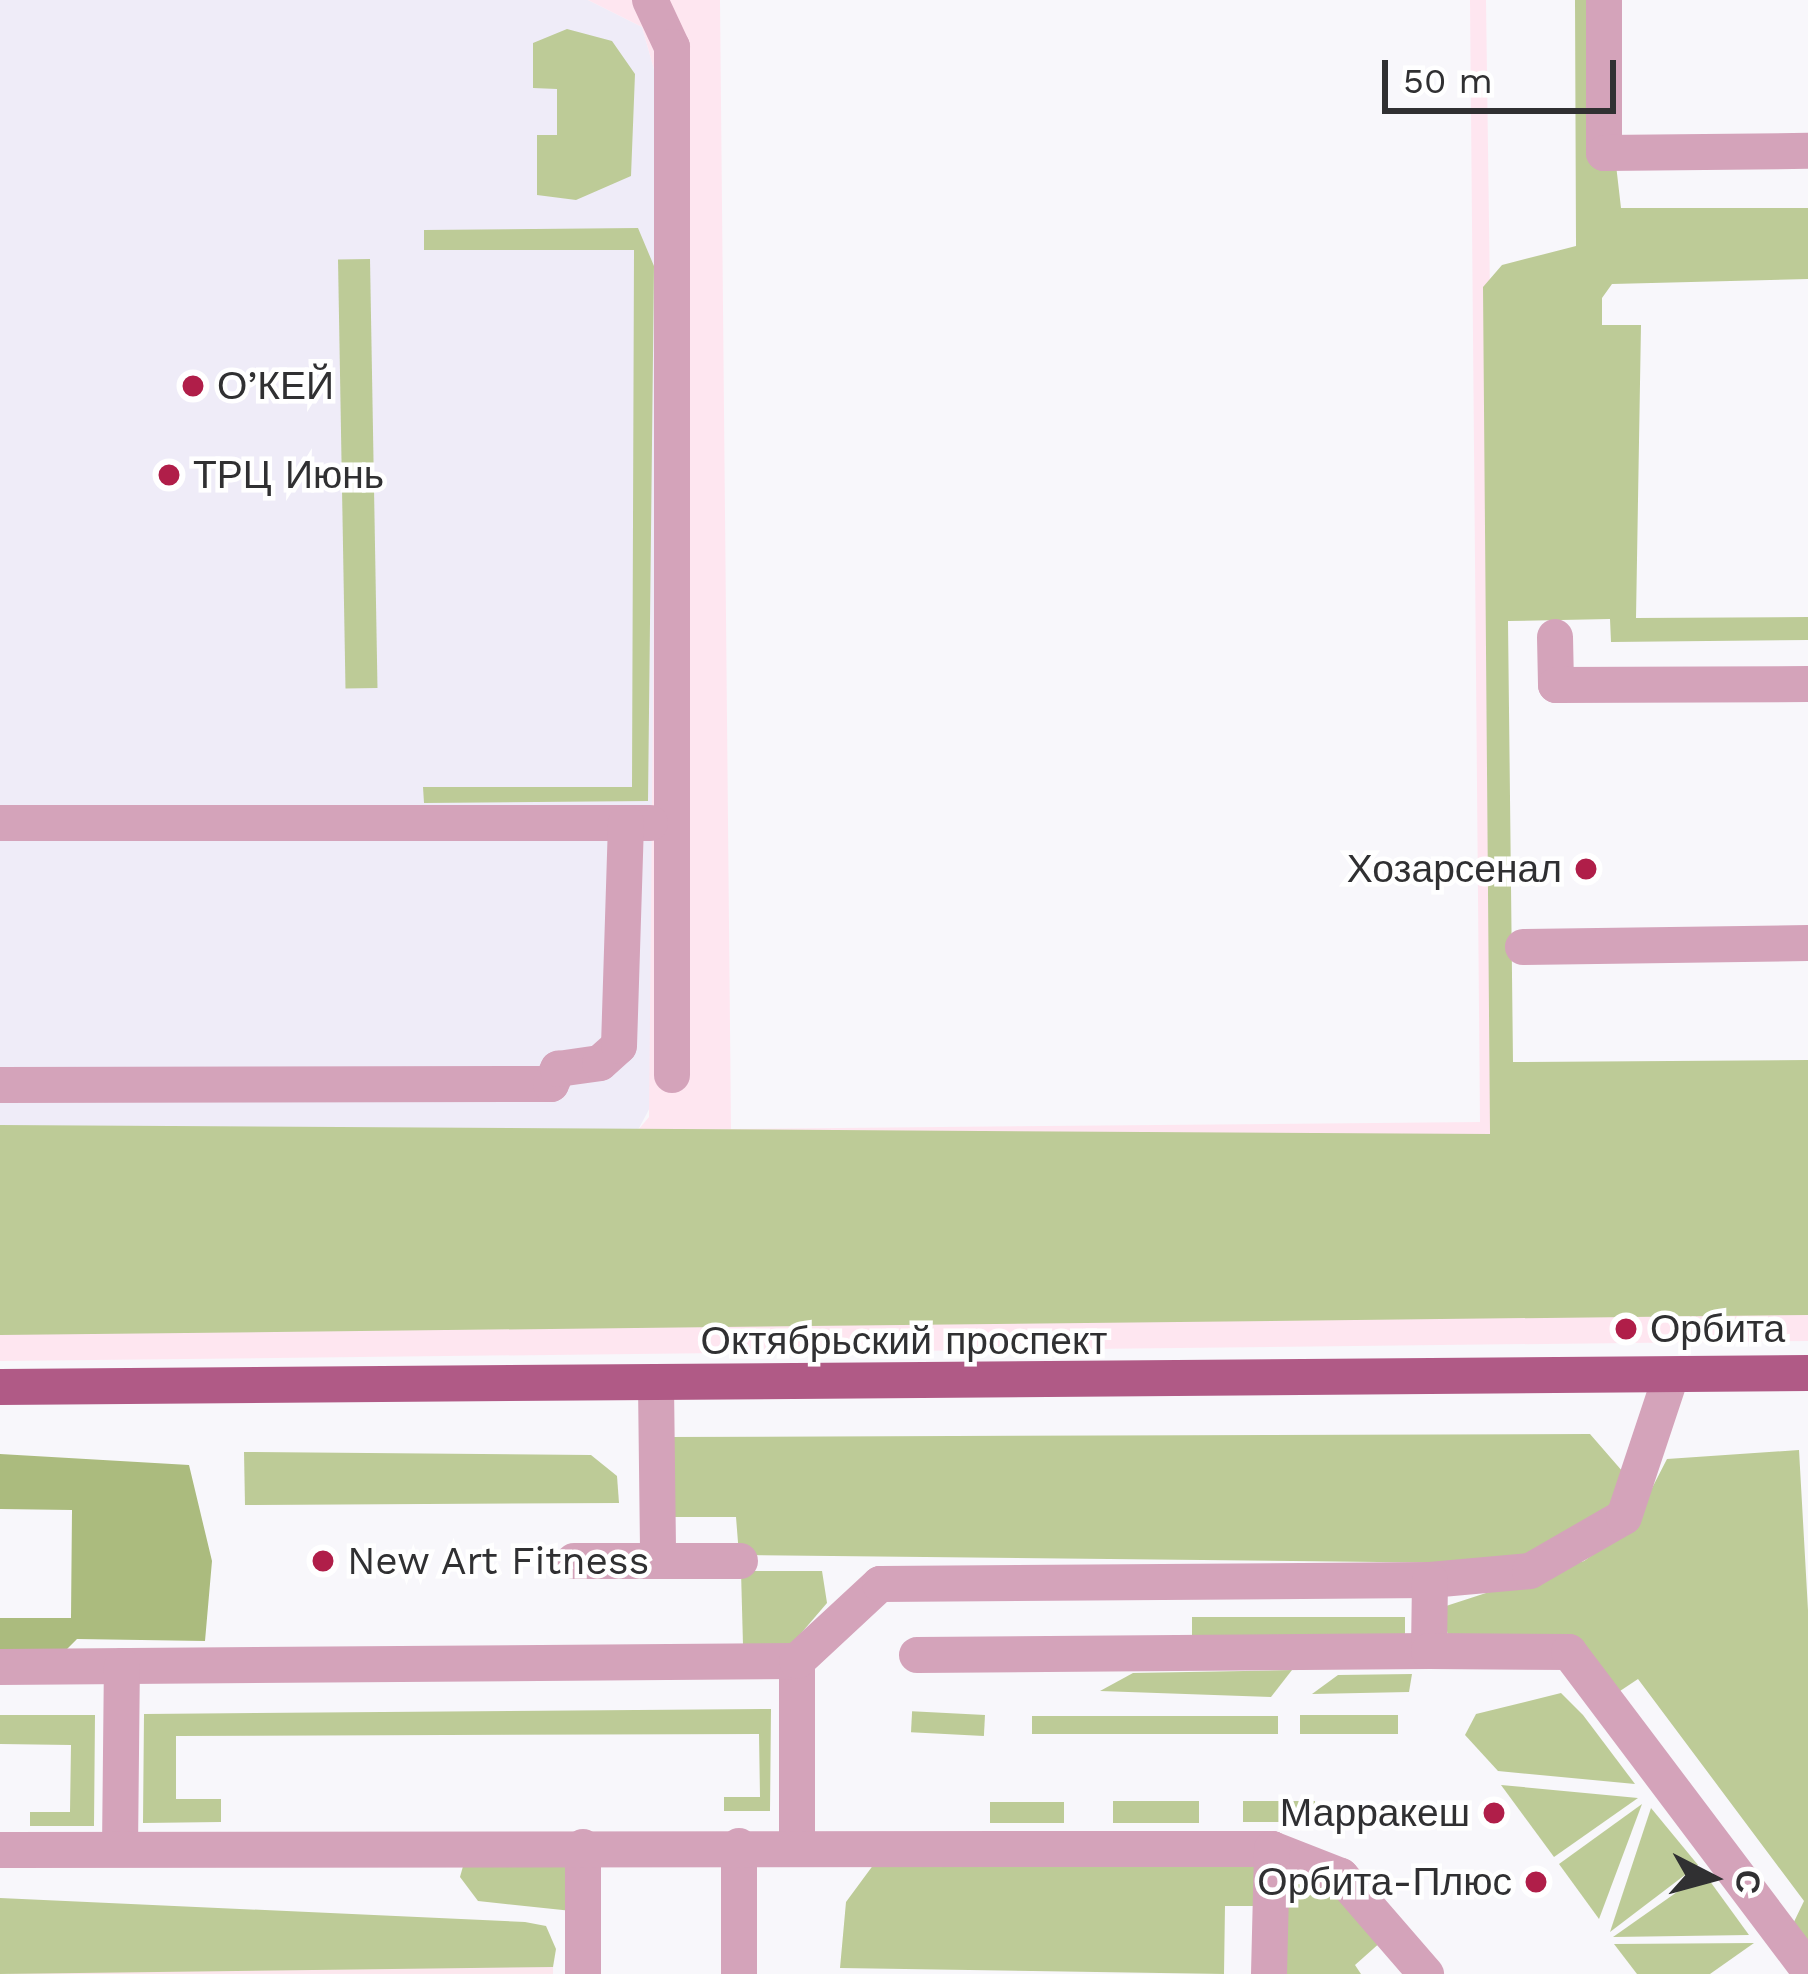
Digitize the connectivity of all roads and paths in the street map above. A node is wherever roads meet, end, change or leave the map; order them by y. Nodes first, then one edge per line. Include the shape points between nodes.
1 (650, 0) edge
2 (1604, 0) edge
3 (1808, 151) edge
4 (1555, 637) dead end
5 (1808, 684) edge
6 (0, 823) edge
7 (626, 823) junction
8 (674, 823) junction
9 (1808, 944) edge
10 (1522, 947) dead end
11 (672, 1075) dead end
12 (0, 1084) edge
13 (1808, 1373) edge
14 (1671, 1376) junction
15 (656, 1385) junction
16 (0, 1387) edge
17 (574, 1561) dead end
18 (658, 1561) junction
19 (740, 1561) dead end
20 (1430, 1580) junction
21 (1429, 1651) junction
22 (916, 1655) dead end
23 (797, 1661) junction
24 (122, 1666) junction
25 (0, 1667) edge
26 (797, 1845) junction
27 (739, 1846) junction
28 (583, 1847) junction
29 (1272, 1849) junction
30 (0, 1850) edge
31 (120, 1850) junction
32 (1808, 1969) edge
33 (583, 1974) edge
34 (740, 1974) edge
35 (1269, 1974) edge
36 (1426, 1974) edge

1 - 8 lane via 672,47
2 - 3 lane via 1604,153
4 - 5 lane via 1556,685
6 - 7 lane
7 - 8 lane
7 - 12 lane via 619,1046 600,1063 558,1069 551,1084
8 - 11 lane
9 - 10 lane
13 - 14 main road, Октябрьский проспект
14 - 15 main road, Октябрьский проспект
14 - 20 lane via 1624,1517 1530,1570
15 - 16 main road, Октябрьский проспект
15 - 18 lane
17 - 18 lane
18 - 19 lane
20 - 21 lane
20 - 23 lane via 880,1584
21 - 22 lane
21 - 32 lane via 1569,1652
23 - 24 lane
23 - 26 lane
24 - 25 lane
24 - 31 lane
26 - 27 lane
26 - 29 lane
27 - 28 lane
27 - 34 lane
28 - 31 lane
28 - 33 lane
29 - 35 lane
29 - 36 lane via 1341,1876
30 - 31 lane

